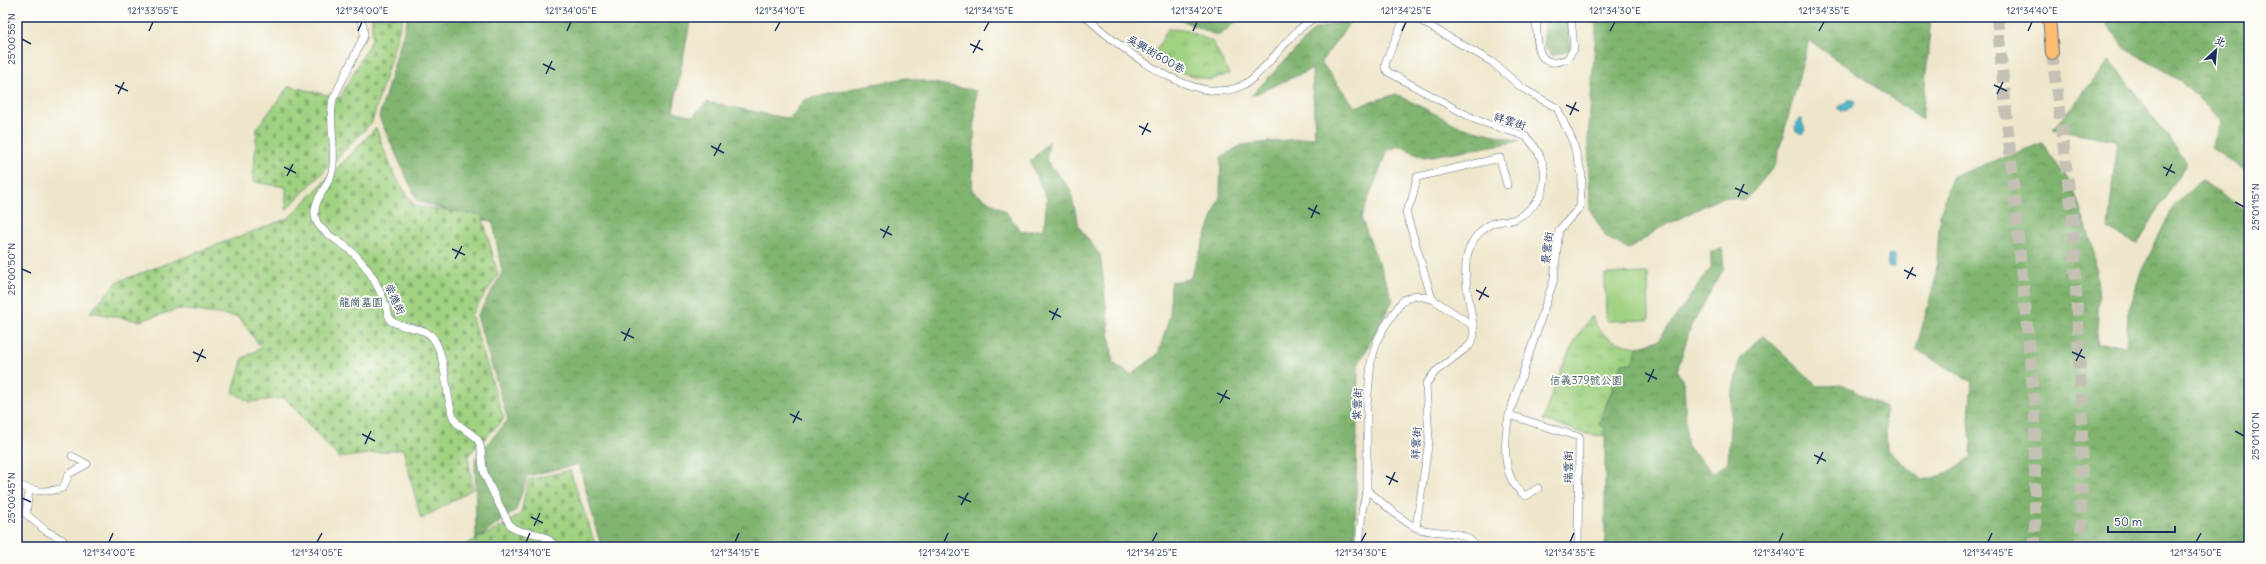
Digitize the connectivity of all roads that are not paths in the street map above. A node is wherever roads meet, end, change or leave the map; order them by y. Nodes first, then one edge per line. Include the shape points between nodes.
1 (359, 17) edge
2 (1086, 17) edge
3 (1316, 17) edge
4 (1405, 17) edge
5 (1536, 17) edge
6 (1571, 17) edge
7 (2049, 17) edge
8 (1418, 18) edge
9 (2052, 54) tunnel mouth
10 (1507, 185) dead end
11 (1432, 299) junction
12 (1474, 326) junction
13 (1510, 415) junction
14 (72, 456) dead end
15 (17, 484) edge
16 (1538, 488) dead end
17 (29, 490) junction
18 (1367, 490) junction
19 (1416, 527) junction
20 (66, 547) edge
21 (556, 547) edge
22 (1359, 547) edge
23 (1476, 547) edge
24 (1578, 547) edge

1 - 21 street, 崇德街 via 364,36 333,99 331,109 334,159 331,173 316,203 314,211 317,221 360,260 382,294 390,320 398,326 418,329 435,340 442,357 454,419 479,442 484,473 505,516 512,527 520,532 535,532
2 - 3 street, 吳興街600巷 via 1122,48 1174,79 1200,89 1218,90 1246,83
4 - 12 street, 祥雲街 via 1386,61 1388,72 1476,120 1525,136 1530,140 1546,170 1542,191 1527,210 1514,219 1490,224 1472,242 1465,263
5 - 6 street via 1539,50 1545,59 1557,63 1568,59 1574,49
7 - 9 highway
8 - 13 street, 景雲街 via 1492,62 1522,88 1557,108 1573,142 1582,175 1580,207 1559,230 1554,279
10 - 11 street via 1500,158 1416,177 1412,199 1406,212
11 - 12 street, 紫雲街
11 - 18 street, 紫雲街 via 1415,295 1404,300 1383,329 1373,351 1367,405
12 - 19 street, 祥雲街 via 1470,346 1435,372 1426,384 1429,440
13 - 16 street, 景雲街 via 1506,432 1506,454 1511,480 1516,490 1526,496
13 - 24 street, 瑞雲街 via 1579,437
14 - 17 street via 87,464 70,474 63,488 48,492
15 - 17 street
17 - 20 street via 26,514 46,531 63,540
18 - 19 street
18 - 22 street, 紫雲街 via 1362,511
19 - 23 street via 1433,532 1460,533 1472,540

